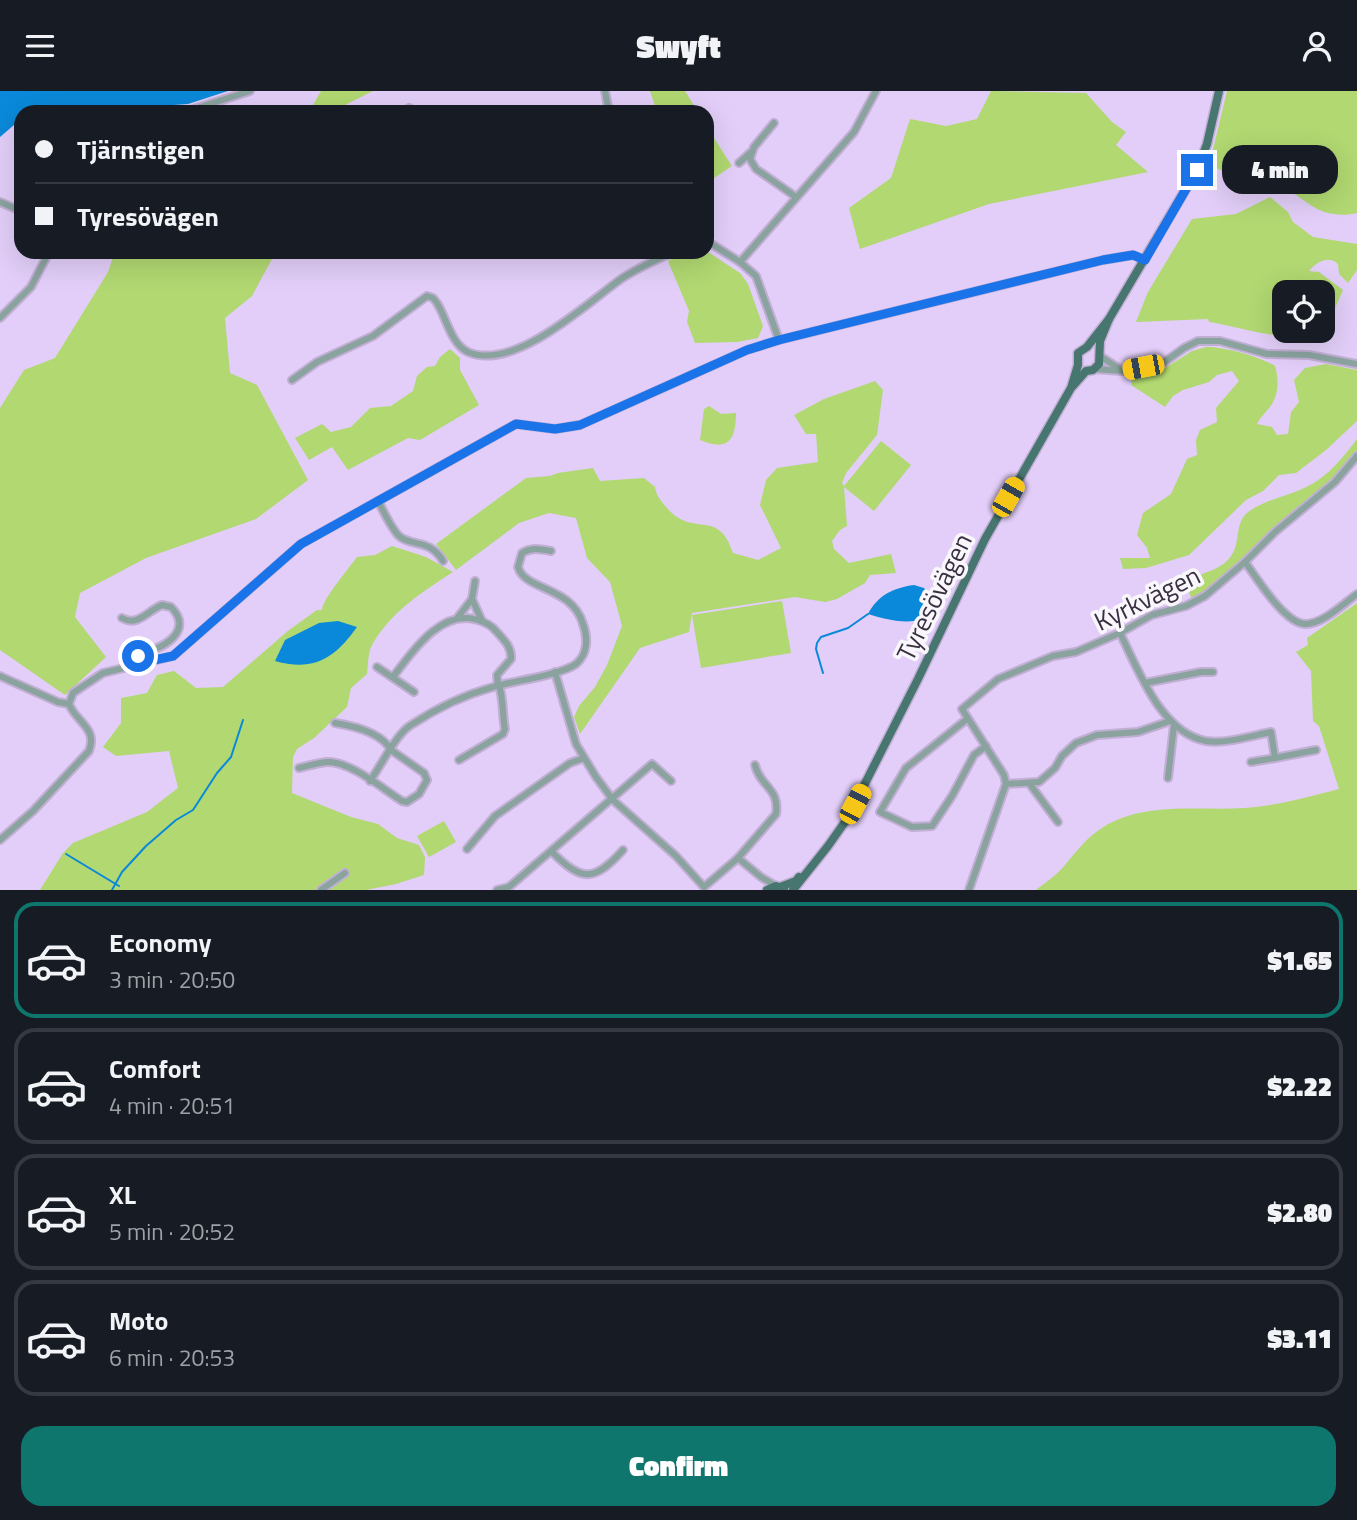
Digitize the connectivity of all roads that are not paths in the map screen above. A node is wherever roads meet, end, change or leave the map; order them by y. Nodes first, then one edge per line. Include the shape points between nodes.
1 (250, 91) edge
2 (876, 91) edge
3 (1220, 91) edge
4 (207, 105) edge
5 (774, 123) dead end
6 (751, 153) junction
7 (738, 163) dead end
8 (796, 197) junction
9 (714, 245) edge
10 (46, 259) edge
11 (659, 259) edge
12 (1145, 260) junction
13 (740, 262) junction
14 (0, 318) edge
15 (1109, 319) junction
16 (779, 340) junction
17 (1087, 347) junction
18 (1099, 354) junction
19 (1357, 364) edge
20 (1078, 365) junction
21 (1090, 370) junction
22 (1123, 371) junction
23 (292, 380) dead end
24 (1071, 388) junction
25 (1357, 456) edge
26 (378, 501) junction
27 (551, 551) dead end
28 (443, 561) dead end
29 (1245, 562) junction
30 (475, 581) dead end
31 (1357, 594) edge
32 (472, 599) junction
33 (458, 617) junction
34 (122, 618) dead end
35 (482, 621) junction
36 (1120, 633) junction
37 (135, 664) junction
38 (377, 667) dead end
39 (555, 672) junction
40 (1213, 672) dead end
41 (0, 676) edge
42 (393, 677) junction
43 (1145, 683) junction
44 (499, 685) junction
45 (414, 692) dead end
46 (68, 704) junction
47 (967, 719) junction
48 (335, 723) dead end
49 (1172, 723) junction
50 (986, 746) junction
51 (391, 750) junction
52 (1316, 750) dead end
53 (584, 758) junction
54 (1275, 758) junction
55 (459, 760) dead end
56 (1251, 762) dead end
57 (755, 765) dead end
58 (299, 768) dead end
59 (1167, 778) dead end
60 (370, 781) junction
61 (671, 781) dead end
62 (1029, 783) junction
63 (1006, 785) junction
64 (862, 790) junction
65 (612, 800) junction
66 (1058, 822) dead end
67 (0, 840) edge
68 (467, 849) dead end
69 (623, 850) dead end
70 (552, 852) junction
71 (738, 857) junction
72 (345, 873) dead end
73 (761, 877) junction
74 (703, 889) edge
75 (775, 889) edge
76 (321, 890) edge
77 (497, 890) edge
78 (793, 890) edge
79 (969, 890) edge

1 - 4 street
2 - 8 street via 853,132
3 - 12 main road, Tyresövägen via 1201,162
5 - 6 street
6 - 7 street
6 - 8 street via 756,169
8 - 13 street
9 - 13 street
10 - 14 street via 30,287
11 - 23 street via 624,277 550,333 501,354 467,351 456,341 438,303 427,296 373,336 317,362
12 - 15 main road, Tyresövägen
12 - 16 street via 1133,255 1103,260
13 - 16 street via 761,284
15 - 17 main road, Tyresövägen
15 - 18 main road, Tyresövägen
16 - 26 street via 580,425 555,429 516,424
17 - 18 main road
17 - 20 main road, Tyresövägen via 1078,353
18 - 21 main road, Tyresövägen via 1099,364
18 - 22 street
19 - 22 street via 1198,341 1163,363
20 - 21 main road
20 - 24 main road, Tyresövägen
21 - 22 street
21 - 24 main road, Tyresövägen
24 - 64 main road, Tyresövägen via 985,538
25 - 29 street, Kyrkvägen
26 - 28 street via 399,535 427,545
26 - 37 street via 301,544 173,656
27 - 39 street via 527,550 518,567 524,579 568,601 584,625 586,642 580,660
29 - 31 street via 1283,612 1301,623 1325,616
29 - 36 street, Kyrkvägen via 1205,596 1152,615
30 - 32 street
32 - 33 street
32 - 35 street
33 - 35 street
33 - 42 street via 422,642
34 - 37 street via 135,621 162,605 177,615 174,636 163,646 140,653
35 - 44 street via 499,634 511,655 497,675
36 - 43 street
36 - 47 street, Kyrkvägen via 998,679 962,709
37 - 46 street via 96,677 73,693
38 - 42 street
39 - 44 street
39 - 53 street via 567,721
40 - 43 street
41 - 46 street
42 - 45 street
43 - 49 street
44 - 51 street via 459,699 407,727
44 - 55 street via 503,734
46 - 67 street via 90,732 89,751
47 - 50 street
47 - 50 street via 906,768 880,812 912,827 932,826 974,755
48 - 51 street via 371,733
49 - 54 street via 1206,741 1271,732
49 - 59 street
49 - 62 street via 1138,732 1097,735 1076,743 1048,775
50 - 63 street
51 - 60 street
51 - 60 street via 424,773 424,787 407,802
52 - 54 street
53 - 65 street
53 - 68 street via 495,816
54 - 56 street
57 - 71 street via 775,795 777,809
58 - 60 street via 341,764
61 - 65 street via 652,764
62 - 63 street
62 - 66 street
63 - 79 street
64 - 75 main road, Tyresövägen via 796,881
64 - 78 main road, Tyresövägen via 828,846
65 - 70 street
65 - 74 street via 676,856
69 - 70 street via 607,869 595,874 571,871
70 - 77 street via 509,887
71 - 73 street
71 - 74 street
72 - 76 street
73 - 75 street
73 - 75 street

